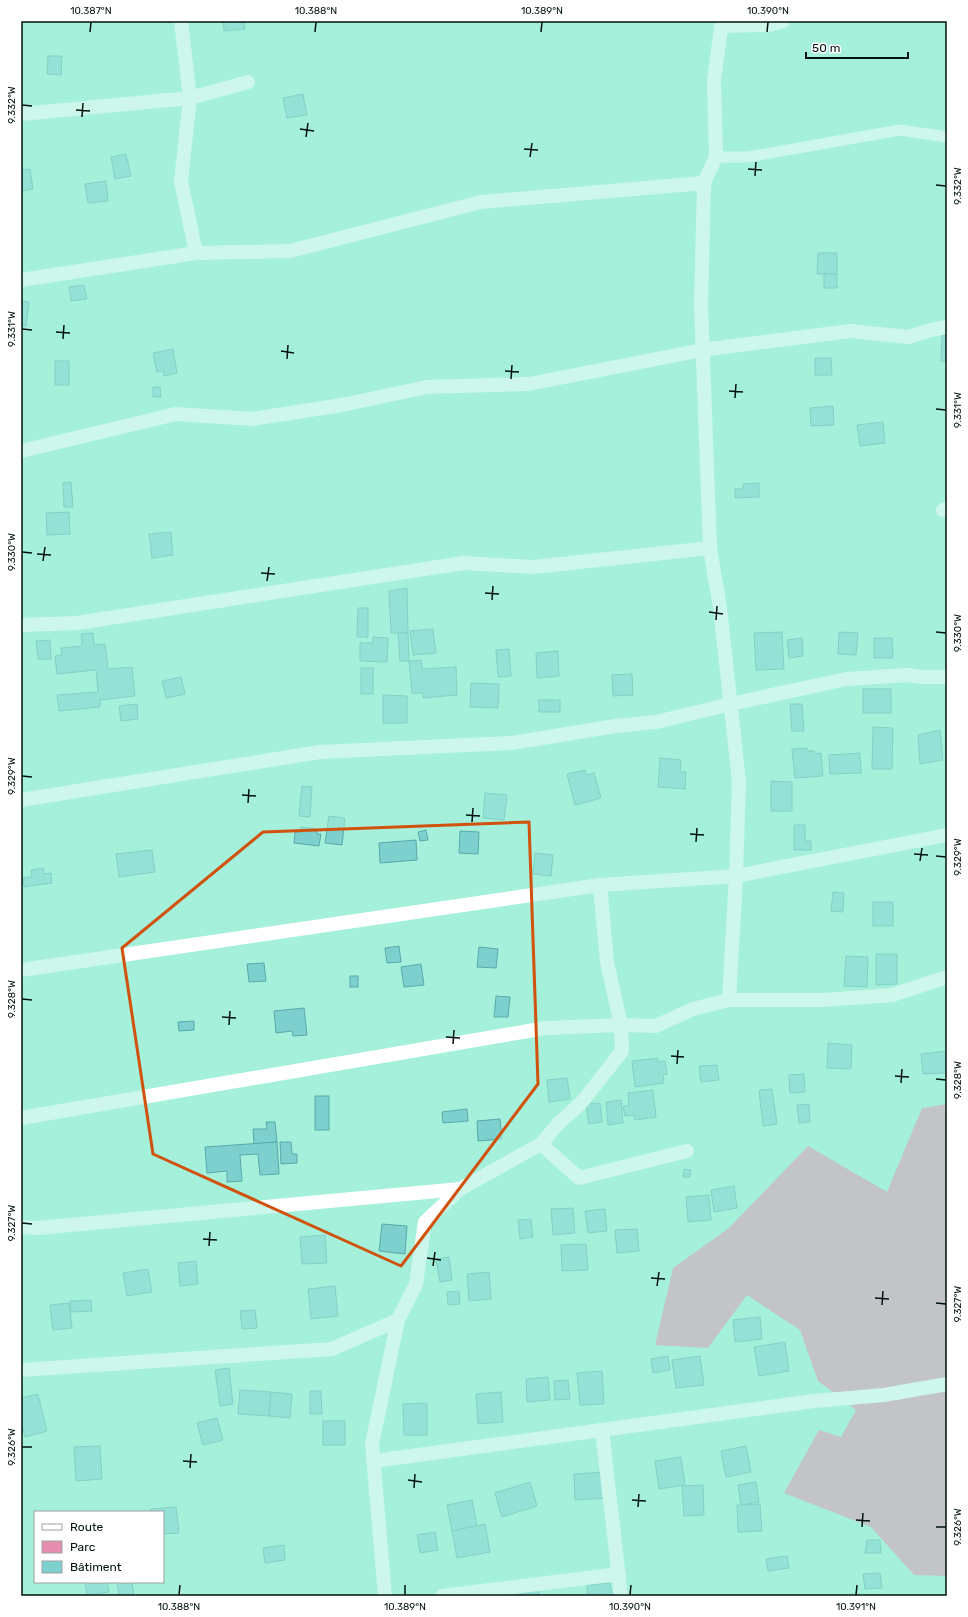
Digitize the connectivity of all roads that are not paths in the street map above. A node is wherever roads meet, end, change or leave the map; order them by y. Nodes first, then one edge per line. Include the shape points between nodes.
1 (180, 21) edge
2 (783, 21) edge
3 (722, 24) edge
4 (248, 82) dead end
5 (190, 98) junction
6 (21, 114) edge
7 (947, 137) edge
8 (716, 157) junction
9 (704, 183) junction
10 (196, 253) junction
11 (21, 280) edge
12 (947, 327) edge
13 (702, 350) junction
14 (21, 451) edge
15 (710, 548) junction
16 (21, 624) edge
17 (947, 677) edge
18 (731, 704) junction
19 (21, 800) edge
20 (947, 835) edge
21 (736, 876) junction
22 (600, 884) junction
23 (21, 970) edge
24 (947, 977) edge
25 (729, 1000) junction
26 (621, 1025) junction
27 (21, 1118) edge
28 (541, 1144) junction
29 (687, 1151) dead end
30 (460, 1189) junction
31 (21, 1227) edge
32 (398, 1320) junction
33 (21, 1370) edge
34 (947, 1384) edge
35 (602, 1430) junction
36 (374, 1461) junction
37 (619, 1574) junction
38 (385, 1596) edge
39 (442, 1596) edge
40 (621, 1596) edge

1 - 5 street
2 - 3 street via 769,25
3 - 8 street via 714,80
4 - 5 street
5 - 6 street
5 - 10 street via 181,182
7 - 8 street via 900,130 748,157
8 - 9 street
9 - 10 street via 481,202 290,251
9 - 13 street
10 - 11 street
12 - 13 street via 908,337 850,331
13 - 14 street via 529,384 427,387 252,420 176,414
13 - 15 street
15 - 16 street via 533,567 463,563 77,623
15 - 18 street
17 - 18 street via 922,678 907,675 846,679
18 - 19 street via 656,722 614,726 512,743 320,752
18 - 21 street via 739,781
20 - 21 street
21 - 22 street
21 - 25 street
22 - 23 street
22 - 26 street via 607,962
24 - 25 street via 892,995 823,1000
25 - 26 street via 693,1009 656,1026
26 - 27 street via 546,1028
26 - 28 street via 622,1051 582,1102
28 - 29 street via 579,1178
28 - 30 street
30 - 31 street via 38,1228
30 - 32 street via 425,1222 416,1284
32 - 33 street via 332,1349
32 - 36 street via 372,1444
34 - 35 street via 884,1395
35 - 36 street
35 - 37 street
36 - 38 street
37 - 39 street
37 - 40 street

